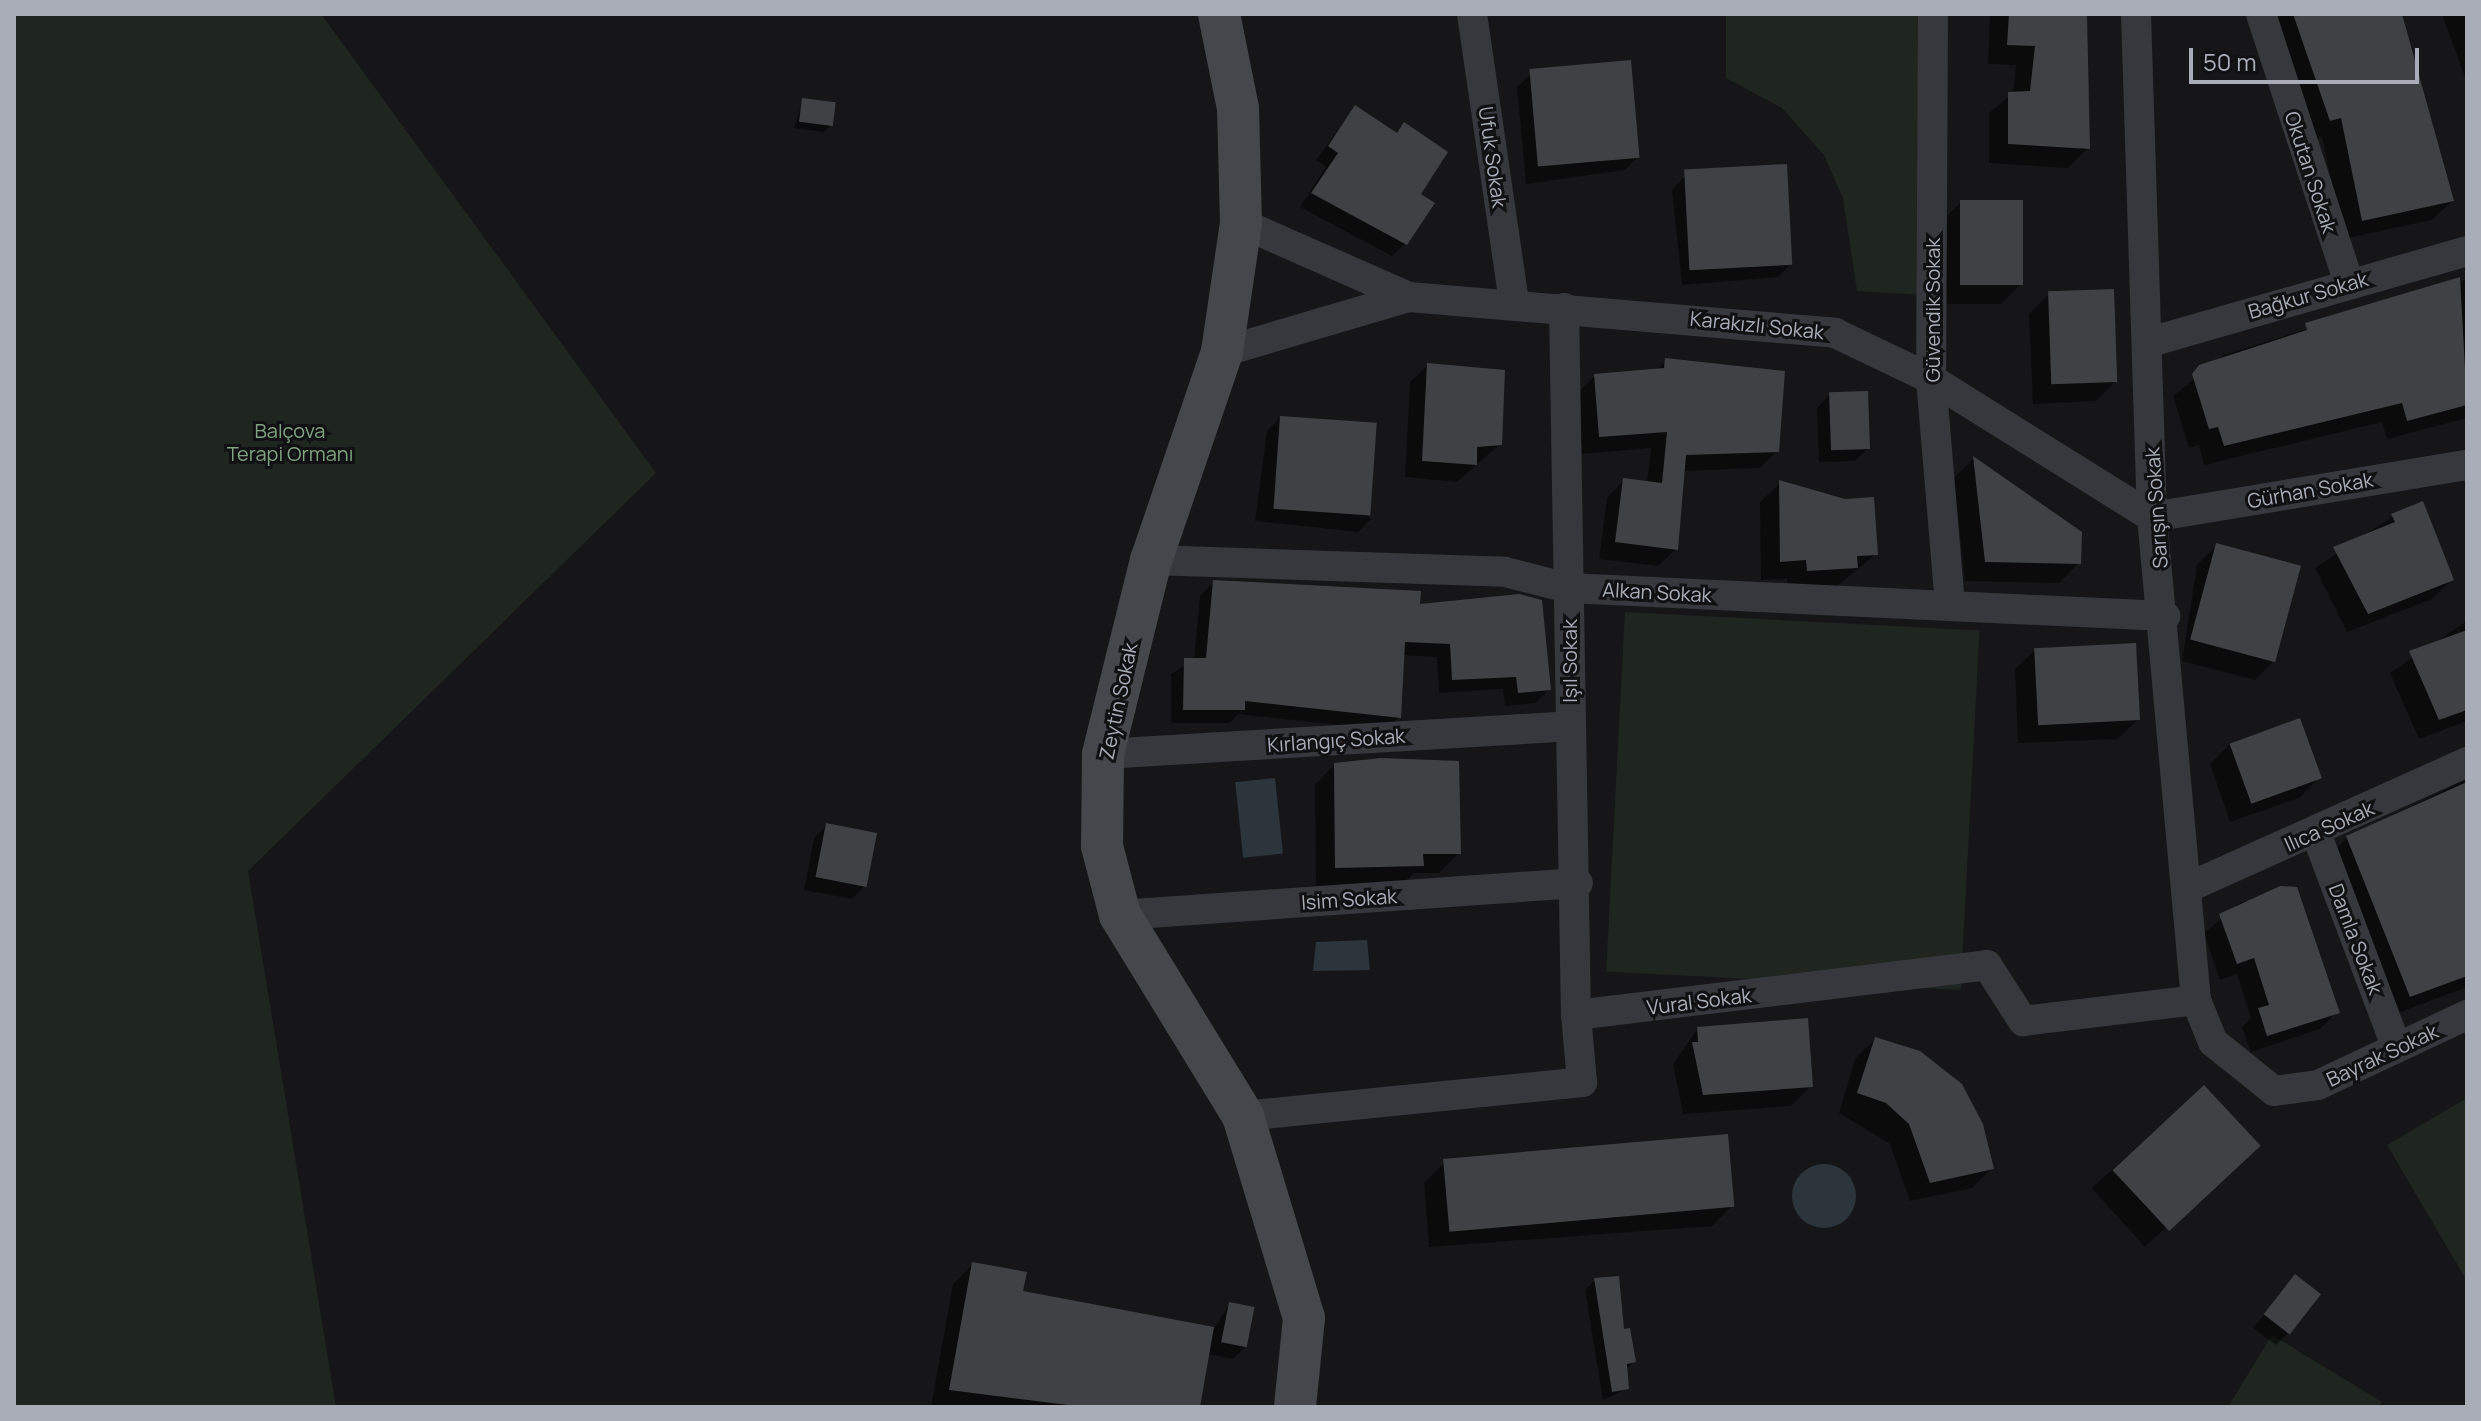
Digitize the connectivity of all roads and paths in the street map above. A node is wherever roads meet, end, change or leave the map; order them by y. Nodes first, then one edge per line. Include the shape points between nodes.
1 (1219, 14) edge
2 (1472, 14) edge
3 (1933, 14) edge
4 (2136, 14) edge
5 (2261, 14) edge
6 (1241, 223) junction
7 (2467, 251) edge
8 (2349, 283) junction
9 (1409, 297) junction
10 (1514, 301) junction
11 (1564, 308) junction
12 (2150, 342) junction
13 (1222, 352) junction
14 (1931, 379) junction
15 (2467, 465) edge
16 (2152, 517) junction
17 (1151, 560) junction
18 (1568, 588) junction
19 (1950, 605) junction
20 (2165, 616) junction
21 (1569, 726) junction
22 (1103, 754) junction
23 (2467, 762) edge
24 (2316, 833) junction
25 (1578, 883) junction
26 (2189, 887) junction
27 (1120, 915) junction
28 (2196, 1000) junction
29 (1576, 1015) junction
30 (2467, 1015) edge
31 (2396, 1046) junction
32 (1243, 1116) junction
33 (1295, 1407) edge

1 - 6 street, Zeytin Sokak via 1238,108
2 - 10 street, Ufuk Sokak
3 - 14 street, Güvendik Sokak
4 - 12 street, Sarışın Sokak
5 - 8 street, Okutan Sokak
6 - 9 street, Karakızlı Sokak
6 - 13 street, Zeytin Sokak
7 - 8 street, Bağkur Sokak
8 - 12 street, Bağkur Sokak
9 - 10 street, Karakızlı Sokak
9 - 13 street, Karakızlı Sokak
10 - 11 street, Karakızlı Sokak
11 - 14 street, Karakızlı Sokak via 1835,333
11 - 18 street, Işıl Sokak
12 - 16 street, Sarışın Sokak
13 - 17 street, Zeytin Sokak
14 - 16 street, Karakızlı Sokak
14 - 19 street, Güvendik Sokak
15 - 16 street, Gürhan Sokak
16 - 20 street, Sarışın Sokak
17 - 18 street, Alkan Sokak via 1505,572
17 - 22 street, Zeytin Sokak
18 - 19 street, Alkan Sokak
18 - 21 street, Işıl Sokak
19 - 20 street, Alkan Sokak
20 - 26 street, Sarışın Sokak
21 - 22 street, Kırlangıç Sokak
21 - 25 street, Işıl Sokak
22 - 27 street, Zeytin Sokak via 1102,846
23 - 24 street, Ilıca Sokak
24 - 26 street, Ilıca Sokak
24 - 31 street, Damla Sokak
25 - 27 street, Isim Sokak
25 - 29 street, Işıl Sokak
26 - 28 street, Sarışın Sokak
27 - 32 street, Zeytin Sokak
28 - 29 street, Vural Sokak via 2023,1021 1987,965
28 - 31 street, Bayrak Sokak via 2213,1042 2274,1091 2318,1085
29 - 32 street via 1582,1082
30 - 31 street, Bayrak Sokak
32 - 33 street, Zeytin Sokak via 1304,1318

